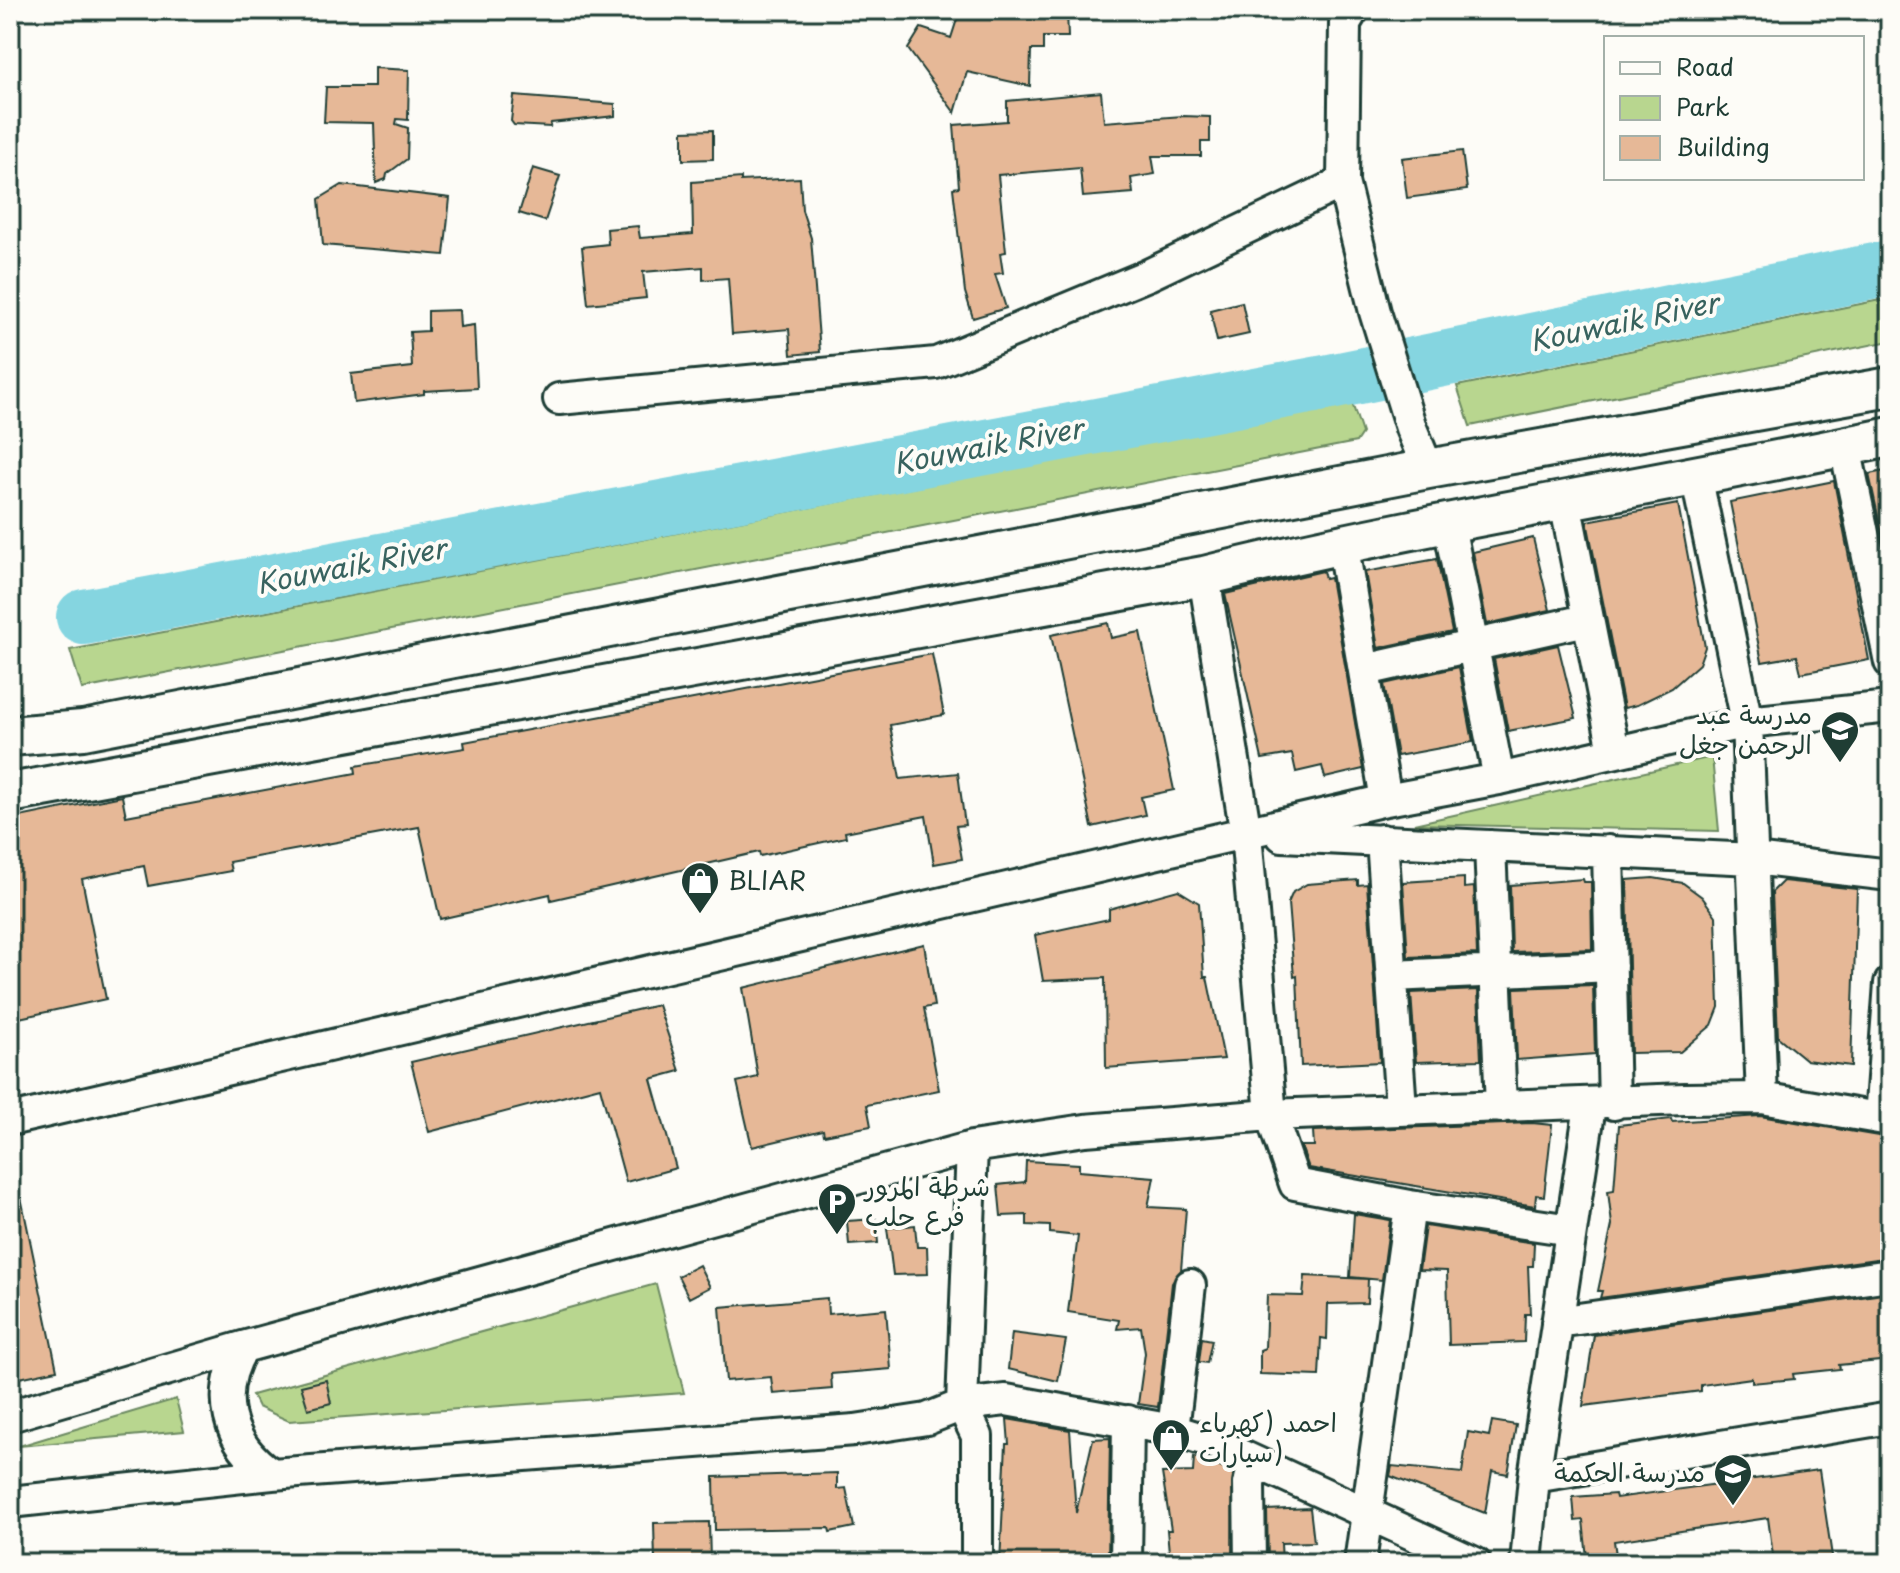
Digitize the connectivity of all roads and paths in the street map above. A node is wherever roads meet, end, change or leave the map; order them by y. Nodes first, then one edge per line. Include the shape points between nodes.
1 (1353, 10) edge
2 (1343, 182) junction
3 (1890, 387) edge
4 (559, 399) dead end
5 (1890, 437) edge
6 (1845, 447) junction
7 (1428, 469) junction
8 (1696, 475) junction
9 (1565, 502) junction
10 (1449, 525) junction
11 (1342, 542) junction
12 (1879, 551) edge
13 (1204, 576) junction
14 (1586, 620) junction
15 (1472, 644) junction
16 (1890, 662) edge
17 (1365, 670) junction
18 (1890, 707) edge
19 (1747, 722) junction
20 (10, 736) edge
21 (1614, 751) junction
22 (1499, 779) junction
23 (10, 793) edge
24 (1386, 800) junction
25 (1246, 834) junction
26 (1382, 840) junction
27 (1490, 846) junction
28 (1608, 851) junction
29 (1753, 859) junction
30 (1890, 875) edge
31 (1611, 966) junction
32 (1495, 971) junction
33 (1392, 976) junction
34 (1890, 983) edge
35 (1762, 1098) junction
36 (1602, 1105) junction
37 (1501, 1107) junction
38 (1401, 1108) junction
39 (1271, 1115) junction
40 (1885, 1119) edge
41 (10, 1120) edge
42 (972, 1147) junction
43 (1410, 1206) junction
44 (1571, 1230) junction
45 (1890, 1275) edge
46 (1190, 1285) dead end
47 (1557, 1322) junction
48 (243, 1347) junction
49 (962, 1405) junction
50 (10, 1416) edge
51 (1128, 1421) junction
52 (1889, 1423) edge
53 (1173, 1430) junction
54 (1254, 1463) junction
55 (272, 1474) junction
56 (1534, 1477) junction
57 (10, 1502) edge
58 (1366, 1515) junction
59 (977, 1563) edge
60 (1126, 1563) edge
61 (1250, 1563) edge
62 (1360, 1563) edge
63 (1475, 1563) edge
64 (1526, 1563) edge

1 - 2 street via 1345,23
2 - 4 street via 1148,275 936,363
2 - 7 street via 1375,312
3 - 7 main road
5 - 6 main road
6 - 8 main road
6 - 12 street
7 - 20 main road via 83,730
8 - 9 main road
8 - 19 street
9 - 10 main road
9 - 14 street
10 - 11 main road
10 - 15 street
11 - 13 main road
11 - 17 street
12 - 16 street
13 - 23 main road
13 - 25 street
14 - 15 street
14 - 21 street
15 - 17 street
15 - 22 street
17 - 24 street
18 - 19 street
19 - 21 street
19 - 29 street
21 - 22 street
22 - 24 street
24 - 25 street
25 - 26 street
25 - 39 street
25 - 41 street
26 - 27 street
26 - 33 street
27 - 28 street
27 - 32 street
28 - 29 street
28 - 31 street
29 - 30 street
29 - 35 street
31 - 32 street
31 - 36 street
32 - 33 street
32 - 37 street
33 - 38 street
34 - 40 street
35 - 36 street
35 - 40 street
36 - 37 street
36 - 44 street
37 - 38 street
38 - 39 street
39 - 42 street via 1085,1130
39 - 43 street via 1295,1184
42 - 48 street
42 - 49 street
43 - 44 street
43 - 58 street
44 - 47 street
45 - 47 street
46 - 53 street
47 - 56 street
48 - 50 street
48 - 55 street via 228,1381 228,1417 243,1450
49 - 51 street via 1006,1400
49 - 55 street via 927,1419 855,1430
49 - 59 street via 977,1436
51 - 53 street
51 - 60 street
52 - 56 street
53 - 54 street
54 - 58 street
54 - 61 street via 1249,1484
55 - 57 street
56 - 64 street
58 - 62 street
58 - 63 street

